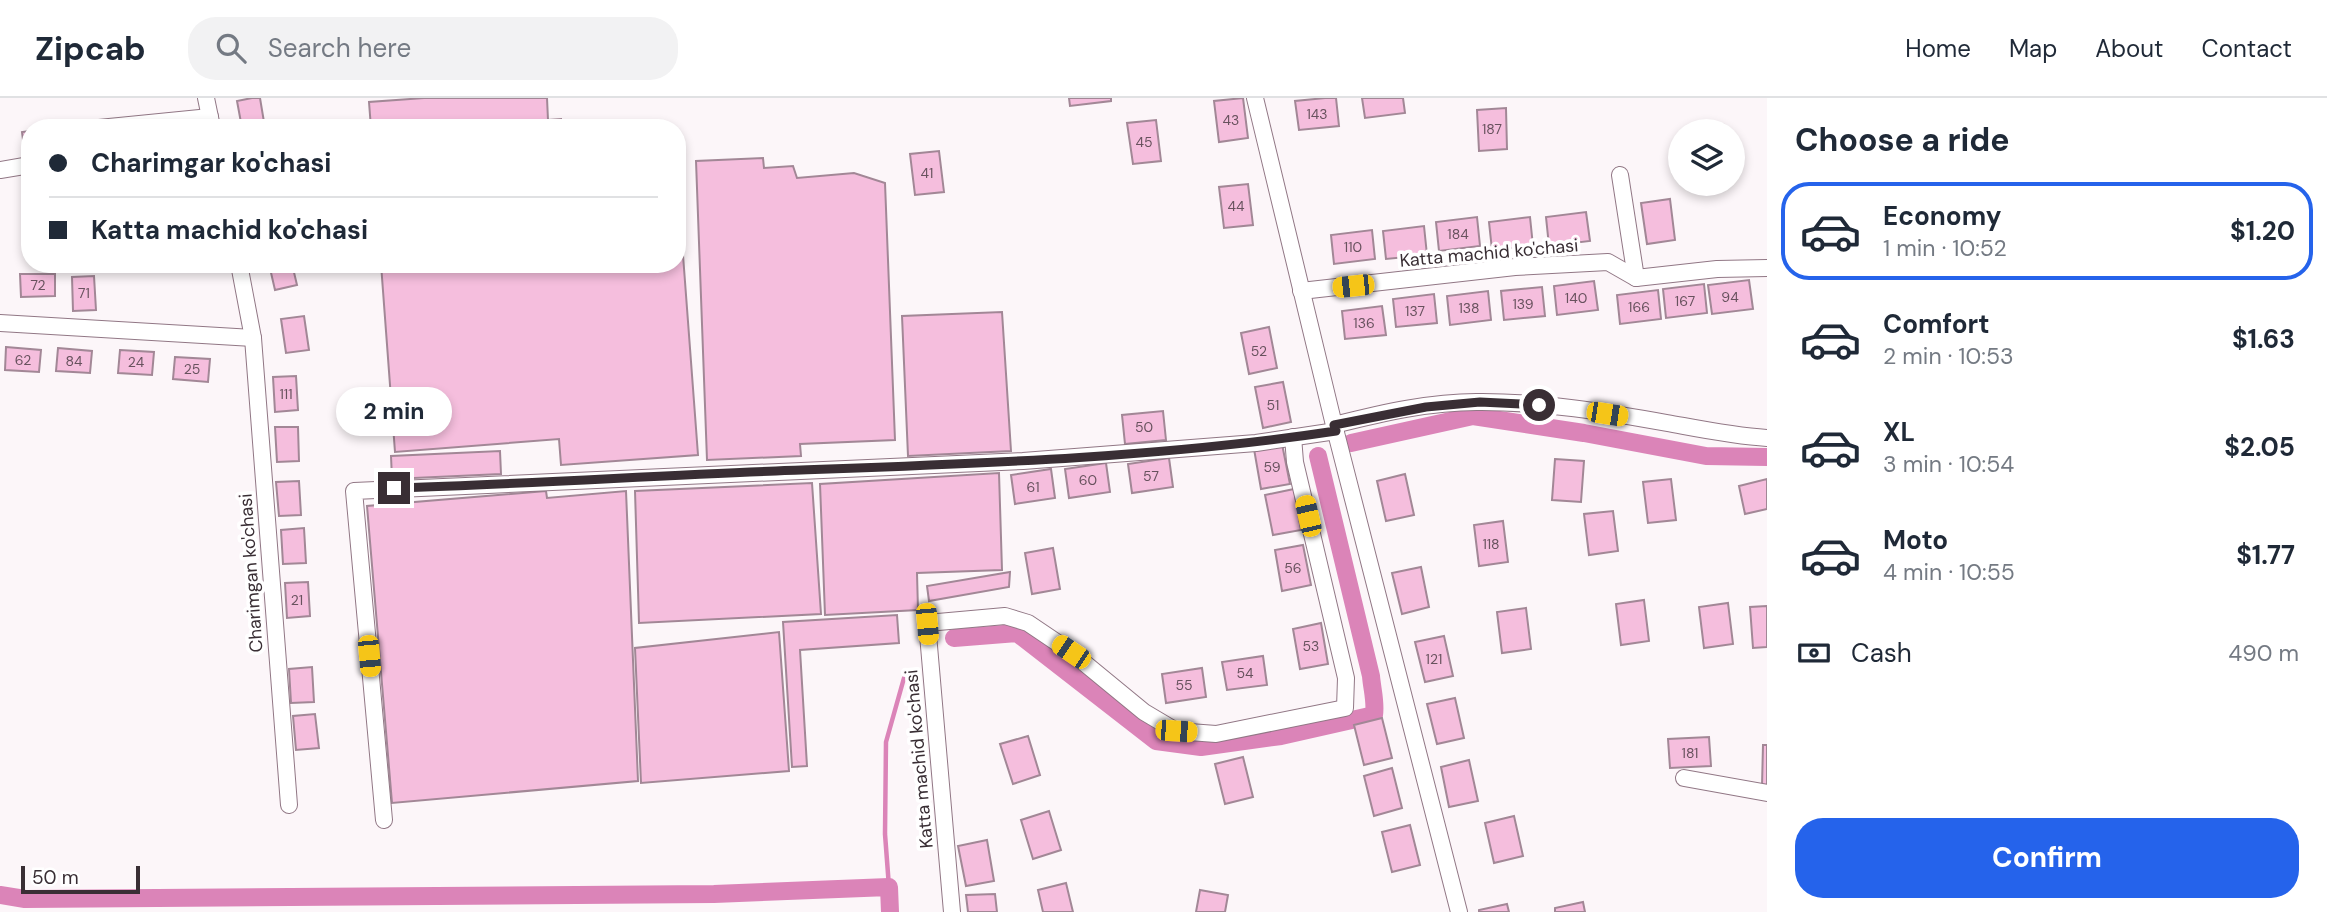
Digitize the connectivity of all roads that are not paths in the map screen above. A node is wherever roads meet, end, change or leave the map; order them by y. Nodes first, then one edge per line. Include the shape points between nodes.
1 (206, 98) edge
2 (1255, 98) edge
3 (210, 119) edge
4 (21, 166) edge
5 (0, 170) edge
6 (1619, 175) dead end
7 (1767, 268) edge
8 (241, 273) edge
9 (1636, 278) junction
10 (1301, 291) junction
11 (0, 323) edge
12 (253, 338) junction
13 (1335, 428) junction
14 (1293, 437) junction
15 (1767, 438) edge
16 (1684, 778) dead end
17 (1767, 793) edge
18 (289, 804) dead end
19 (384, 820) dead end
20 (952, 912) edge
21 (1459, 912) edge

1 - 3 street
2 - 10 street
4 - 5 street
6 - 9 street
7 - 9 street
8 - 12 street, Charimgan ko'chasi
9 - 10 street, Katta machid ko'chasi via 1608,262 1515,267
10 - 13 street
11 - 12 street
12 - 18 street, Charimgan ko'chasi
13 - 14 street
13 - 15 street via 1426,407 1480,402 1539,405
13 - 21 street
14 - 19 street via 1023,461 354,491
14 - 20 street, Katta machid ko'chasi via 1346,678 1345,708 1216,734 1176,731 1144,712 1028,623 1005,616 927,624
16 - 17 street

